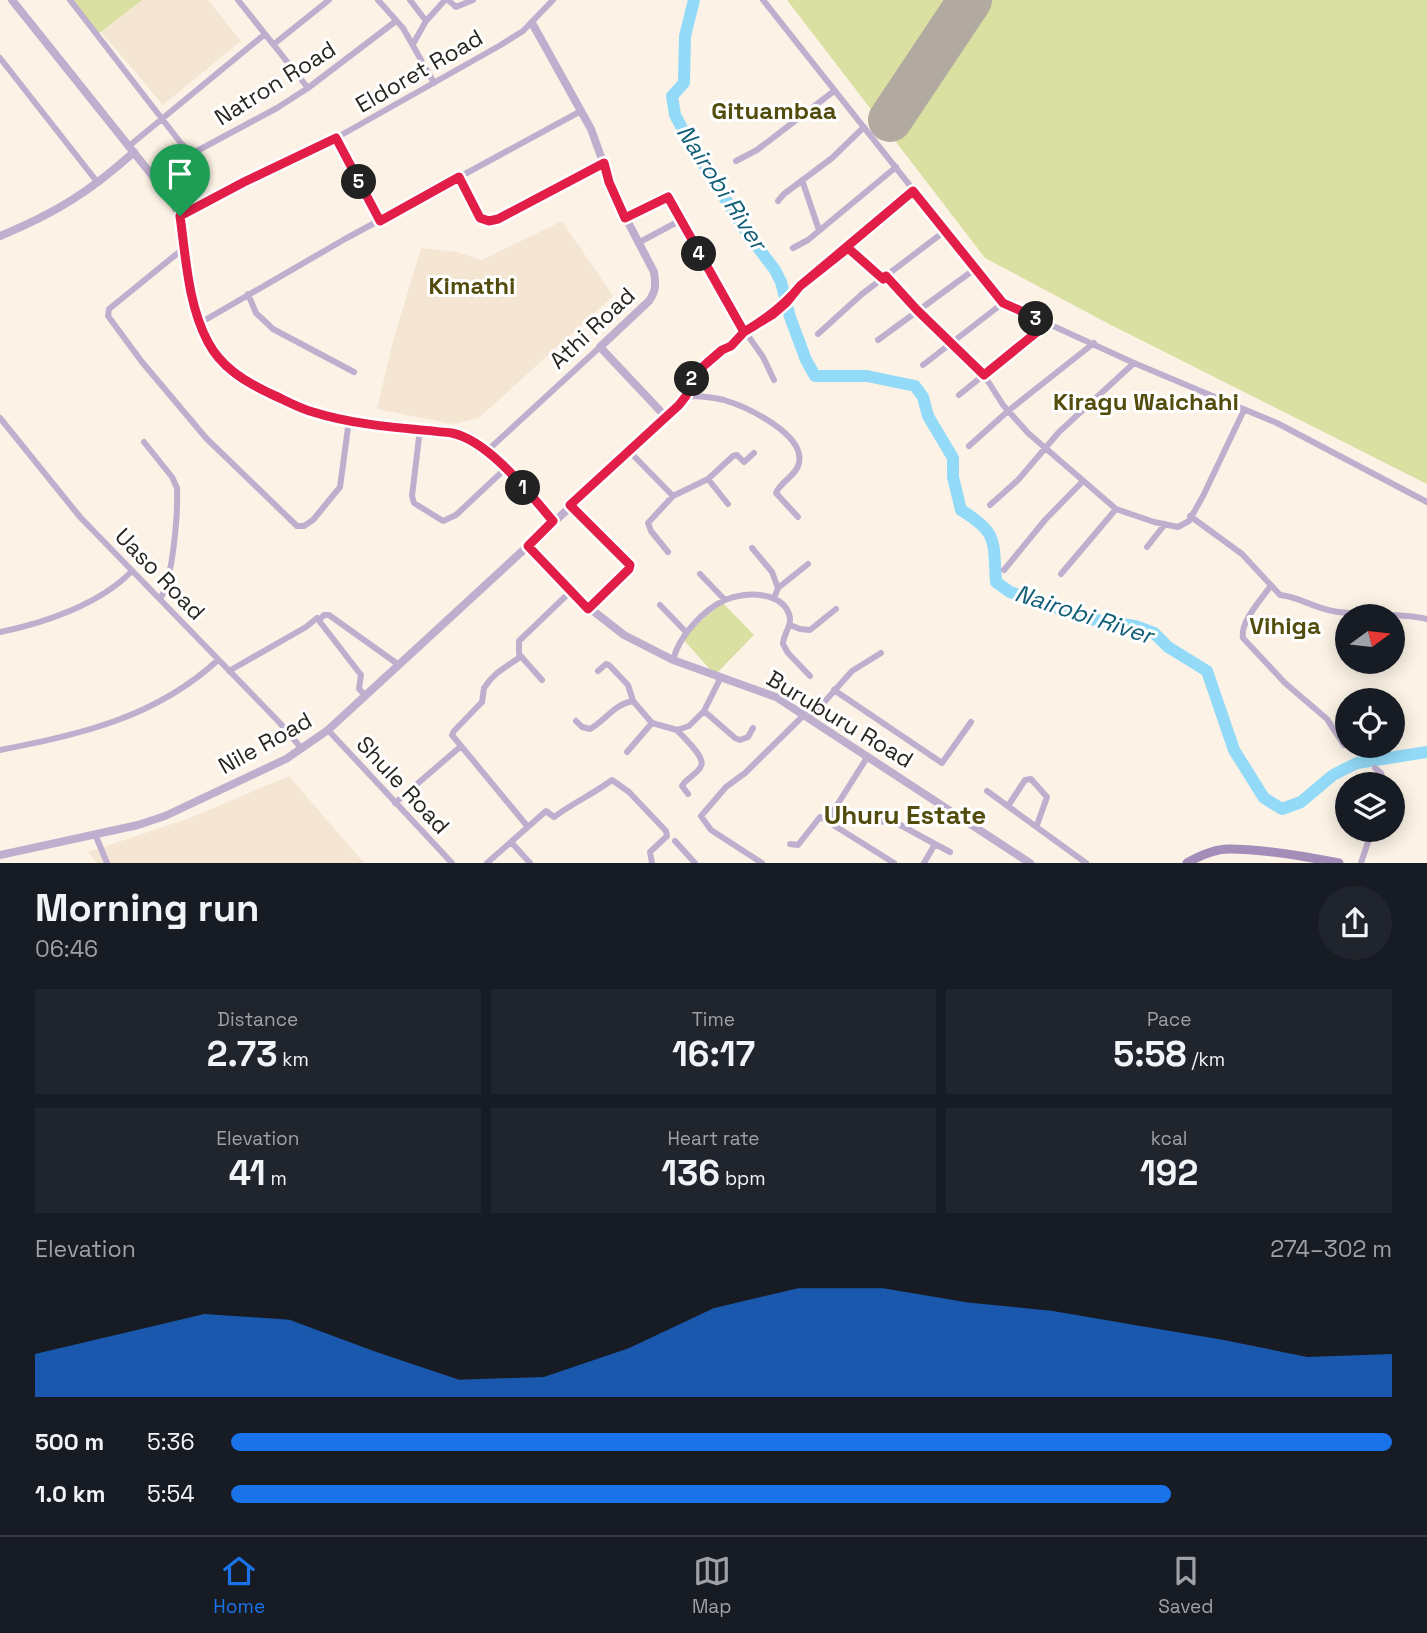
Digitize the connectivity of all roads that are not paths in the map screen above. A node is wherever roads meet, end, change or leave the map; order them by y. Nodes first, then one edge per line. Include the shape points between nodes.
1 (12, 0) edge
2 (70, 0) edge
3 (238, 0) edge
4 (329, 0) edge
5 (378, 0) edge
6 (410, 0) edge
7 (446, 0) edge
8 (473, 0) edge
9 (553, 0) edge
10 (763, 0) edge
11 (396, 21) junction
12 (426, 21) junction
13 (532, 23) junction
14 (265, 34) junction
15 (274, 44) junction
16 (413, 44) junction
17 (0, 58) edge
18 (434, 83) junction
19 (308, 88) junction
20 (834, 91) junction
21 (581, 111) junction
22 (163, 117) junction
23 (864, 127) junction
24 (336, 138) junction
25 (131, 149) junction
26 (736, 161) dead end
27 (604, 163) junction
28 (896, 167) junction
29 (459, 177) junction
30 (803, 180) junction
31 (98, 183) junction
32 (913, 191) junction
33 (778, 201) dead end
34 (180, 216) junction
35 (625, 218) junction
36 (681, 220) junction
37 (380, 221) junction
38 (820, 230) junction
39 (945, 231) junction
40 (0, 236) edge
41 (638, 243) junction
42 (184, 248) junction
43 (793, 248) dead end
44 (848, 248) junction
45 (975, 269) junction
46 (884, 278) junction
47 (248, 294) junction
48 (1003, 303) junction
49 (917, 310) junction
50 (200, 323) junction
51 (1048, 323) junction
52 (744, 332) junction
53 (818, 334) dead end
54 (878, 340) dead end
55 (1094, 343) junction
56 (952, 344) junction
57 (600, 347) junction
58 (1134, 363) junction
59 (923, 365) dead end
60 (354, 372) dead end
61 (984, 375) junction
62 (774, 380) dead end
63 (959, 395) dead end
64 (686, 396) junction
65 (1244, 410) junction
66 (1008, 411) junction
67 (666, 416) junction
68 (349, 421) junction
69 (1, 423) edge
70 (420, 429) junction
71 (144, 442) dead end
72 (969, 446) dead end
73 (1046, 449) junction
74 (488, 450) junction
75 (630, 452) junction
76 (754, 453) dead end
77 (505, 469) junction
78 (708, 479) junction
79 (1083, 481) junction
80 (673, 496) junction
81 (1427, 502) edge
82 (728, 504) dead end
83 (570, 505) junction
84 (990, 505) dead end
85 (1116, 509) junction
86 (1190, 516) junction
87 (798, 517) dead end
88 (553, 521) junction
89 (1165, 524) junction
90 (528, 546) junction
91 (1147, 547) dead end
92 (752, 548) dead end
93 (668, 552) dead end
94 (808, 564) dead end
95 (1004, 570) dead end
96 (132, 571) junction
97 (700, 574) dead end
98 (1061, 575) dead end
99 (1271, 585) junction
100 (778, 588) junction
101 (570, 592) junction
102 (774, 598) junction
103 (160, 599) junction
104 (725, 600) junction
105 (660, 605) dead end
106 (588, 609) junction
107 (836, 609) dead end
108 (1427, 618) edge
109 (319, 620) junction
110 (790, 625) junction
111 (0, 632) edge
112 (686, 632) junction
113 (881, 653) dead end
114 (520, 657) junction
115 (218, 660) junction
116 (673, 660) junction
117 (399, 665) junction
118 (229, 671) junction
119 (598, 671) dead end
120 (810, 676) dead end
121 (720, 677) junction
122 (541, 680) dead end
123 (834, 690) junction
124 (366, 695) junction
125 (633, 701) junction
126 (704, 712) junction
127 (807, 716) junction
128 (576, 721) dead end
129 (971, 722) dead end
130 (652, 723) junction
131 (753, 729) dead end
132 (328, 730) junction
133 (677, 730) junction
134 (1335, 731) edge
135 (460, 747) junction
136 (302, 749) junction
137 (0, 750) edge
138 (627, 752) dead end
139 (867, 756) junction
140 (1375, 768) dead end
141 (1380, 772) edge
142 (987, 791) dead end
143 (688, 794) dead end
144 (395, 803) junction
145 (1008, 806) junction
146 (827, 821) junction
147 (874, 822) dead end
148 (1037, 825) junction
149 (528, 827) junction
150 (95, 834) junction
151 (675, 841) dead end
152 (511, 842) junction
153 (1368, 842) edge
154 (790, 844) dead end
155 (936, 844) junction
156 (950, 852) dead end
157 (0, 855) edge
158 (107, 863) edge
159 (452, 863) edge
160 (487, 863) edge
161 (530, 863) edge
162 (652, 863) edge
163 (695, 863) edge
164 (762, 863) edge
165 (894, 863) edge
166 (924, 863) edge
167 (1030, 863) edge
168 (1086, 863) edge
169 (1187, 863) edge
170 (1339, 863) edge
171 (1361, 863) edge

1 - 25 street
2 - 22 street, Natron Road
3 - 14 street
4 - 15 street
5 - 11 street
6 - 12 street
7 - 8 street via 456,7
7 - 12 street
9 - 13 street, Eldoret Road
10 - 20 street
11 - 16 street
11 - 19 street, Natron Road
12 - 16 street
13 - 18 street, Eldoret Road
13 - 21 street, Athi Road
14 - 15 street
14 - 22 street
15 - 19 street
16 - 18 street
17 - 31 street
18 - 24 street, Eldoret Road
19 - 22 street, Natron Road via 195,152 180,142
20 - 23 street
20 - 26 street
21 - 27 street, Athi Road
21 - 29 street
22 - 25 street
23 - 28 street
23 - 30 street
24 - 34 street, Eldoret Road
24 - 37 street
25 - 31 street
25 - 34 street
27 - 29 street via 489,221 480,218
27 - 35 street, Athi Road
28 - 32 street
28 - 38 street
29 - 37 street
30 - 33 street
30 - 38 street
31 - 40 street via 58,210
32 - 39 street
32 - 44 street
34 - 42 street
35 - 36 street via 666,197
35 - 41 street, Athi Road
36 - 41 street
36 - 52 street
37 - 47 street
38 - 43 street
39 - 45 street
39 - 46 street
41 - 57 street, Athi Road via 654,272 655,293
42 - 50 street
42 - 68 street via 109,309 108,316 206,438 298,526 313,520 340,487
44 - 46 street
44 - 52 street via 772,315
45 - 48 street
45 - 49 street
46 - 49 street
46 - 53 street
47 - 50 street
47 - 60 street via 256,313 273,329
48 - 51 street
48 - 56 street
49 - 54 street
49 - 56 street
50 - 68 street via 216,356 240,377 309,411
51 - 55 street
51 - 61 street
52 - 62 street
52 - 64 street via 696,373
55 - 58 street
55 - 66 street
56 - 59 street
56 - 61 street
57 - 67 street
57 - 74 street, Athi Road
58 - 65 street
58 - 73 street
61 - 63 street
61 - 66 street
64 - 67 street
64 - 87 street via 705,396 746,408 794,443 797,469 776,493
65 - 81 street
65 - 86 street
66 - 72 street
66 - 73 street
67 - 75 street, Nile Road
68 - 70 street
69 - 96 street, Uaso Road
70 - 74 street via 466,436
70 - 77 street via 412,496 414,503 443,521 456,515
71 - 103 street via 177,488 171,568
73 - 79 street
73 - 84 street
74 - 77 street
75 - 80 street
75 - 83 street, Nile Road
76 - 78 street via 744,462 733,456
77 - 88 street
78 - 80 street
78 - 82 street
79 - 85 street
79 - 95 street
80 - 93 street via 648,523
83 - 88 street, Nile Road
83 - 106 street via 630,565
85 - 89 street
85 - 98 street
86 - 89 street via 1182,526
86 - 99 street via 1242,554
88 - 90 street, Nile Road
89 - 91 street
90 - 101 street, Buruburu Road
90 - 117 street, Nile Road
92 - 100 street via 772,572
94 - 100 street
96 - 103 street, Uaso Road
96 - 111 street via 107,591 49,619
97 - 104 street
99 - 108 street via 1280,595 1332,611
99 - 134 street via 1242,629 1243,638
100 - 102 street
101 - 106 street, Buruburu Road
101 - 114 street via 519,640
102 - 104 street via 754,595
102 - 110 street via 787,610
103 - 115 street, Uaso Road
104 - 112 street
105 - 112 street
106 - 116 street, Buruburu Road via 624,635
107 - 110 street via 810,630
109 - 117 street via 329,615
109 - 118 street via 315,618
109 - 124 street via 360,675 359,689
110 - 120 street via 783,639 785,649
112 - 116 street
113 - 123 street via 852,671
114 - 122 street
114 - 135 street via 490,680 482,702 454,731
115 - 118 street, Uaso Road
115 - 137 street via 178,692 122,720
116 - 121 street, Buruburu Road
117 - 124 street, Nile Road
118 - 136 street, Uaso Road
119 - 125 street via 609,665 628,685
121 - 126 street
121 - 127 street, Buruburu Road via 776,697
123 - 127 street
123 - 129 street via 942,763
124 - 132 street, Nile Road
125 - 128 street via 615,708 590,729
125 - 130 street
126 - 131 street via 740,740
126 - 133 street via 690,726
127 - 139 street, Buruburu Road
127 - 164 street via 726,787 701,816 711,830
130 - 133 street
130 - 138 street
132 - 136 street, Nile Road
132 - 144 street, Shule Road
133 - 143 street via 702,761 682,786
135 - 144 street
135 - 149 street
136 - 150 street, Nile Road via 165,816
139 - 146 street
139 - 167 street, Buruburu Road
140 - 141 street
142 - 145 street
144 - 159 street, Shule Road
145 - 148 street
145 - 148 street via 1024,780 1031,779 1047,797
146 - 154 street via 820,817 801,843
146 - 165 street
147 - 155 street via 891,820
148 - 168 street
149 - 152 street
149 - 162 street via 546,811 554,817 614,780 666,831 667,836 650,852
150 - 157 street, Nile Road
150 - 158 street
151 - 163 street
152 - 160 street
152 - 161 street
153 - 171 street
155 - 156 street
155 - 166 street
169 - 170 main road via 1227,849

